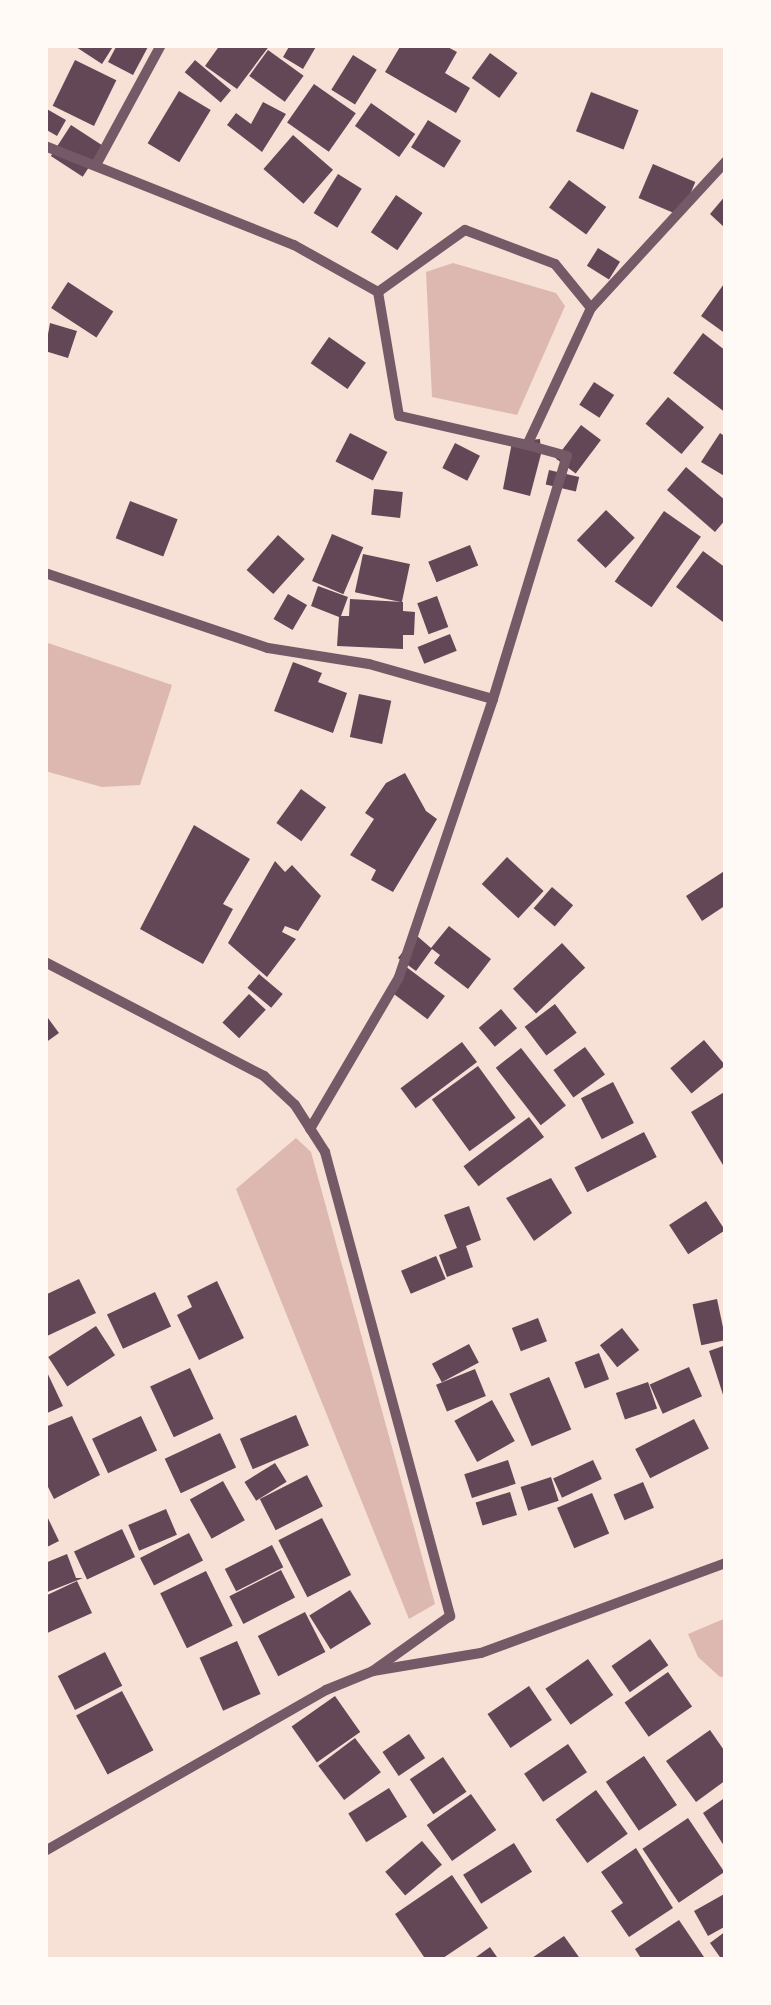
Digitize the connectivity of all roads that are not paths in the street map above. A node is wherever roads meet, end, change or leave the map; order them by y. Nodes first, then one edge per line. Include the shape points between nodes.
1 (162, 45) edge
2 (45, 146) edge
3 (726, 160) edge
4 (97, 163) junction
5 (378, 292) junction
6 (592, 308) junction
7 (528, 445) junction
8 (45, 573) edge
9 (493, 699) junction
10 (45, 962) edge
11 (310, 1129) junction
12 (726, 1563) edge
13 (373, 1672) junction
14 (45, 1851) edge

1 - 4 street
2 - 4 street
3 - 6 street
4 - 5 street via 294,245
5 - 6 street via 465,230 555,264
5 - 7 street via 399,416
6 - 7 street
7 - 9 street via 567,456
8 - 9 street via 268,648 369,664
9 - 11 street via 399,977
10 - 11 street via 264,1076
11 - 13 street via 325,1152 450,1616
12 - 13 street via 481,1653
13 - 14 street via 263,1724

